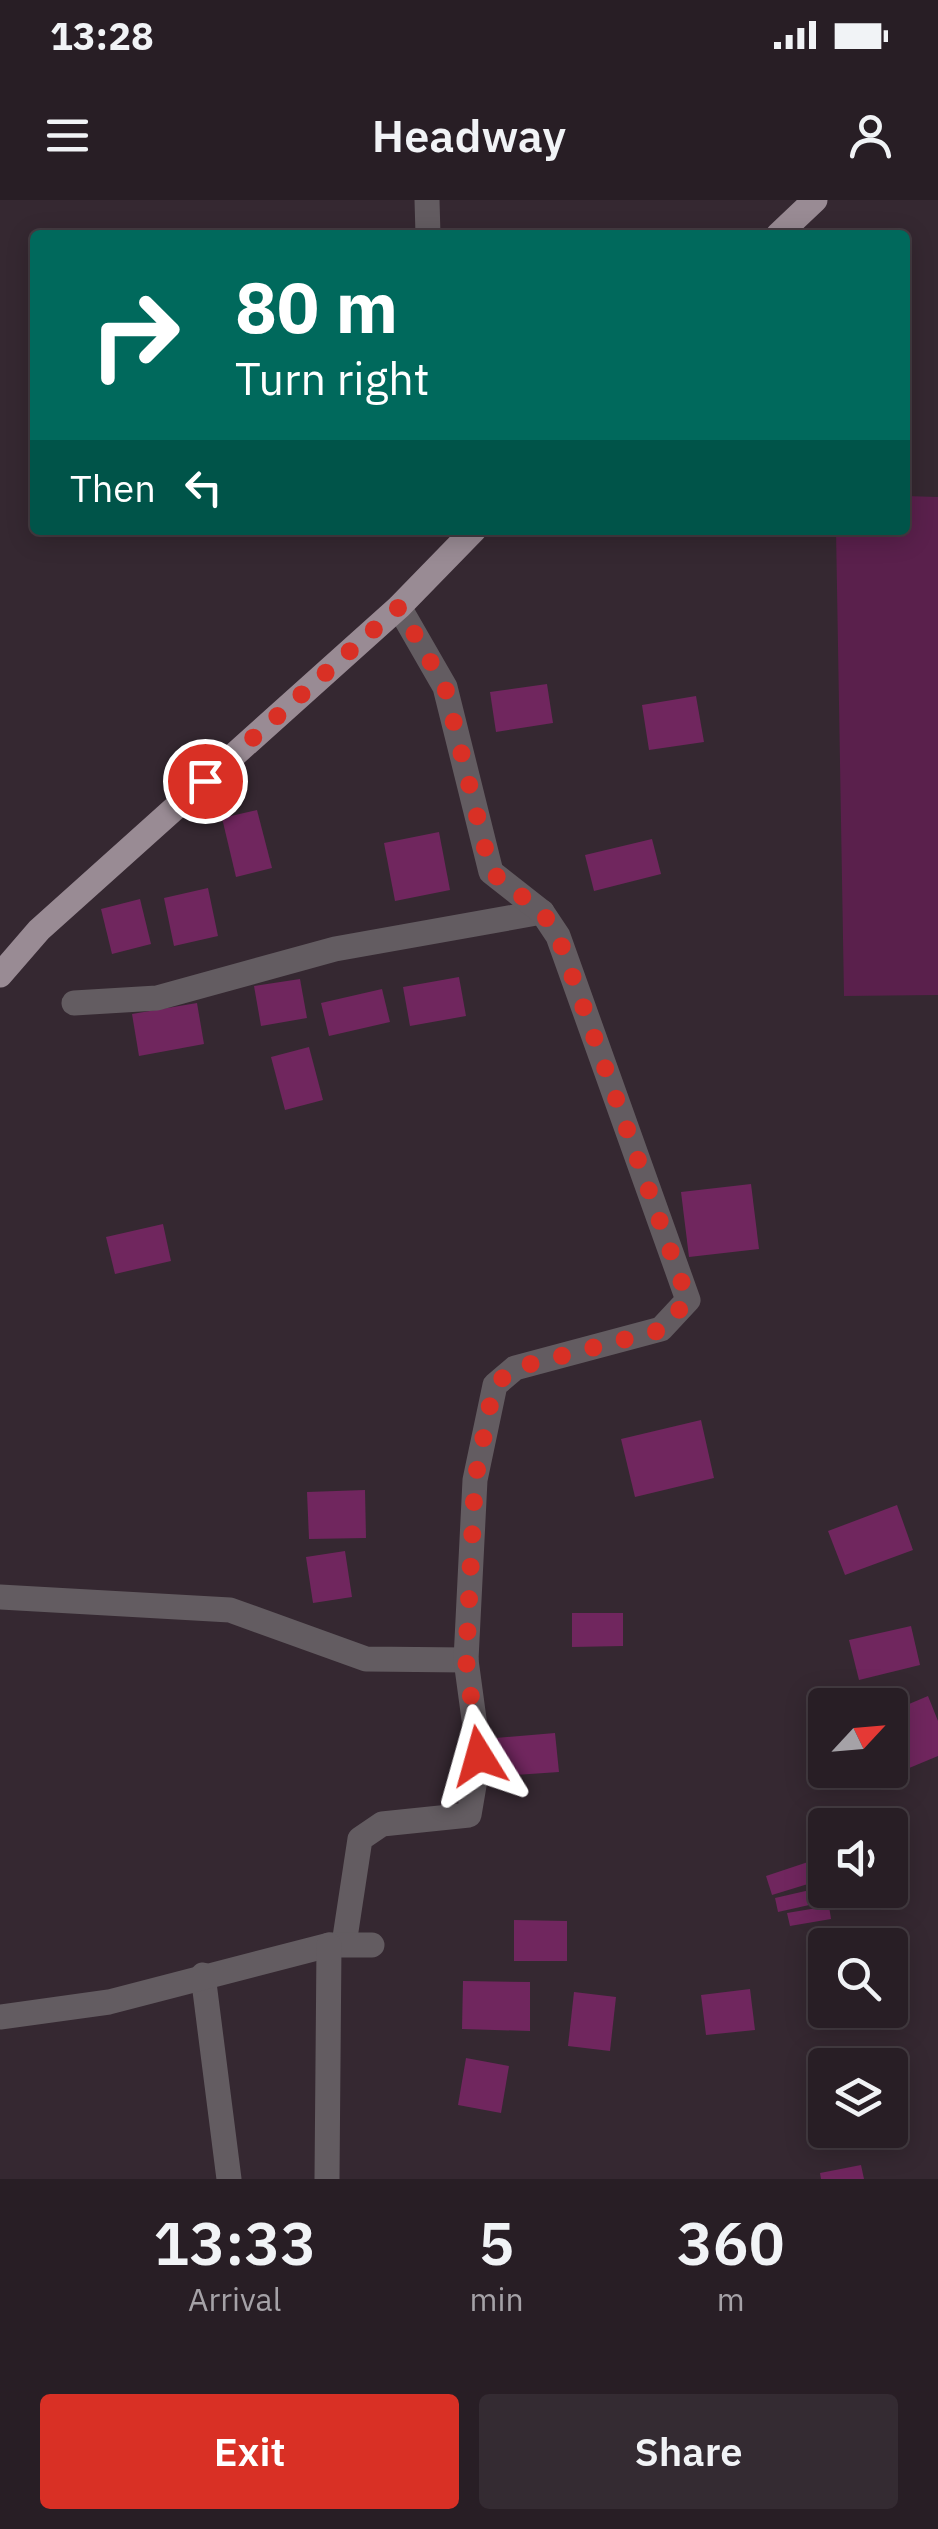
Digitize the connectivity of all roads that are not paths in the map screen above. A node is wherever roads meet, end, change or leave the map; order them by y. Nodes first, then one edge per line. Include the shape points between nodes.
1 (427, 200) edge
2 (814, 200) edge
3 (428, 230) edge
4 (783, 230) edge
5 (462, 535) edge
6 (399, 607) junction
7 (542, 912) junction
8 (0, 976) edge
9 (74, 1002) dead end
10 (0, 1598) edge
11 (466, 1660) junction
12 (337, 1945) junction
13 (372, 1945) dead end
14 (203, 1975) junction
15 (0, 2017) edge
16 (229, 2179) edge
17 (327, 2179) edge

1 - 3 street
2 - 4 main road
5 - 6 main road
6 - 7 street via 445,687 491,872
6 - 8 main road via 39,930
7 - 9 street via 336,949 157,998
7 - 11 street via 558,936 688,1300 661,1330 515,1368 494,1385 475,1480
10 - 11 street via 230,1610 366,1659
11 - 12 street via 479,1756 469,1815 382,1824 360,1840
12 - 13 street
12 - 14 street
12 - 17 street
14 - 15 street via 108,2002
14 - 16 street

